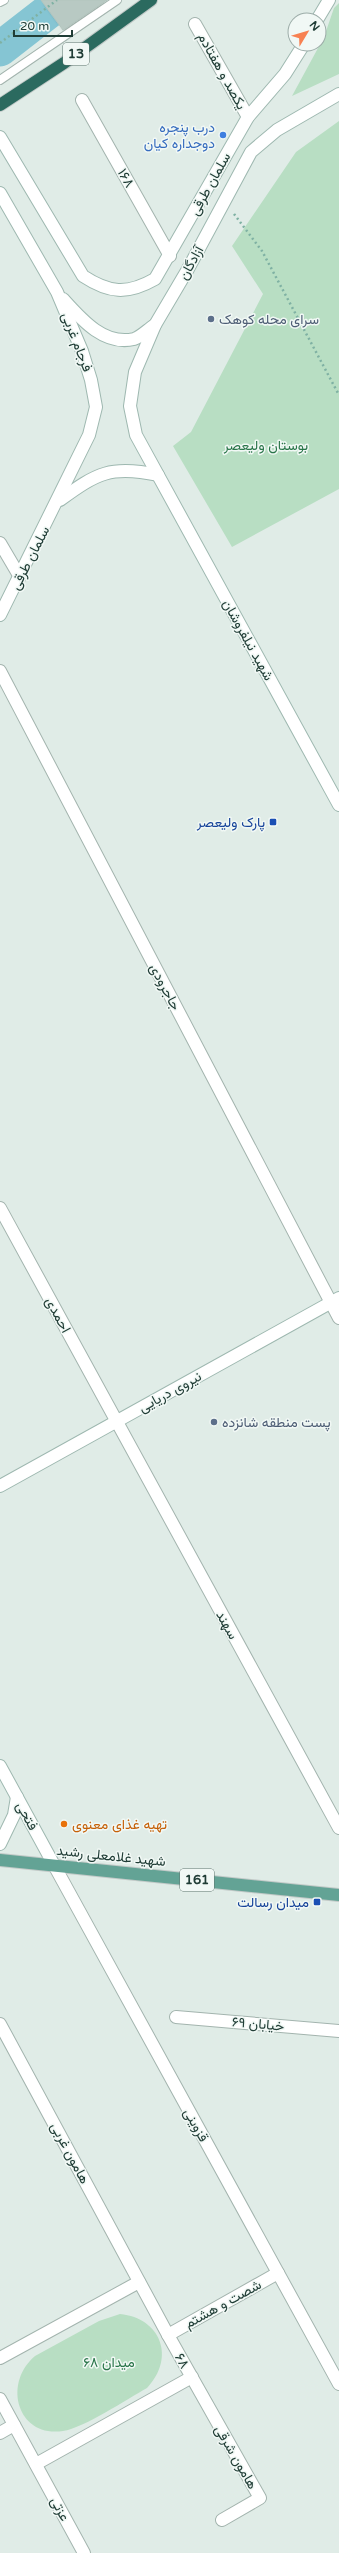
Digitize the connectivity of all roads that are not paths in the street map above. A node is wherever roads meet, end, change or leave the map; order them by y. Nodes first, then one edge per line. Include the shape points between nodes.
1 (4, 0) edge
2 (117, 0) edge
3 (151, 0) edge
4 (329, 0) edge
5 (0, 2) edge
6 (322, 12) edge
7 (195, 24) dead end
8 (299, 52) edge
9 (0, 80) edge
10 (339, 94) edge
11 (82, 100) dead end
12 (0, 105) edge
13 (248, 117) junction
14 (0, 137) edge
15 (0, 193) edge
16 (170, 256) junction
17 (57, 292) junction
18 (155, 325) junction
19 (158, 475) junction
20 (59, 500) junction
21 (0, 543) edge
22 (20, 577) junction
23 (0, 615) edge
24 (0, 671) edge
25 (339, 805) edge
26 (0, 1208) edge
27 (335, 1300) edge
28 (339, 1318) edge
29 (115, 1422) junction
30 (0, 1486) edge
31 (0, 1766) edge
32 (17, 1797) junction
33 (339, 1828) edge
34 (0, 1844) edge
35 (0, 1860) edge
36 (54, 1865) junction
37 (339, 1895) edge
38 (176, 2017) dead end
39 (0, 2024) edge
40 (339, 2031) edge
41 (278, 2272) junction
42 (140, 2282) junction
43 (168, 2335) junction
44 (0, 2358) edge
45 (192, 2378) junction
46 (339, 2384) edge
47 (0, 2399) edge
48 (14, 2424) junction
49 (0, 2433) edge
50 (36, 2464) junction
51 (222, 2520) dead end
52 (84, 2553) edge

1 - 5 lane
2 - 9 lane
3 - 12 highway, 13 via 64,63
4 - 6 street
7 - 13 street, یکصد و هفتادم
8 - 13 street, سلمان طرقی
10 - 18 street, آزادگان via 263,140 251,152
11 - 16 street, ۱۶۸
13 - 16 street, سلمان طرقی
14 - 16 street, سلمان طرقی via 83,276 99,286 123,291 138,288 155,279
15 - 17 street, فرجام غربی
17 - 18 street via 98,333 118,341 135,338
17 - 20 street, فرجام غربی via 82,351 96,407 90,435
18 - 19 street, آزادگان via 135,372 130,406 136,435
19 - 20 street via 109,470 83,483
19 - 25 street, شهید نیلفروشان
20 - 22 street, سلمان طرقی
21 - 22 street
22 - 23 street, سلمان طرقی
24 - 27 street, جاجرودی
26 - 29 street, احمدی
27 - 28 street, جاجرودی
27 - 29 street, نیروی دریایی
29 - 30 street, نیروی دریایی
29 - 33 street, سهند
31 - 32 street, فتحی
32 - 34 street via 14,1816
32 - 36 street, فتحی
35 - 36 main road, شهید غلامعلی رشید / 161
36 - 37 main road, شهید غلامعلی رشید / 161
36 - 41 street, قزوینی
38 - 40 street, خیابان ۶۹
39 - 42 street, هامون غربی
41 - 43 street, شصت و هشتم
41 - 46 street, قزوینی
42 - 43 street, ۶۸
42 - 44 street
43 - 45 street, ۶۸
45 - 50 street, ۶۸
45 - 51 street, هامون شرقی via 260,2498
47 - 48 street
48 - 49 street
48 - 50 street
50 - 52 street, عزتی

